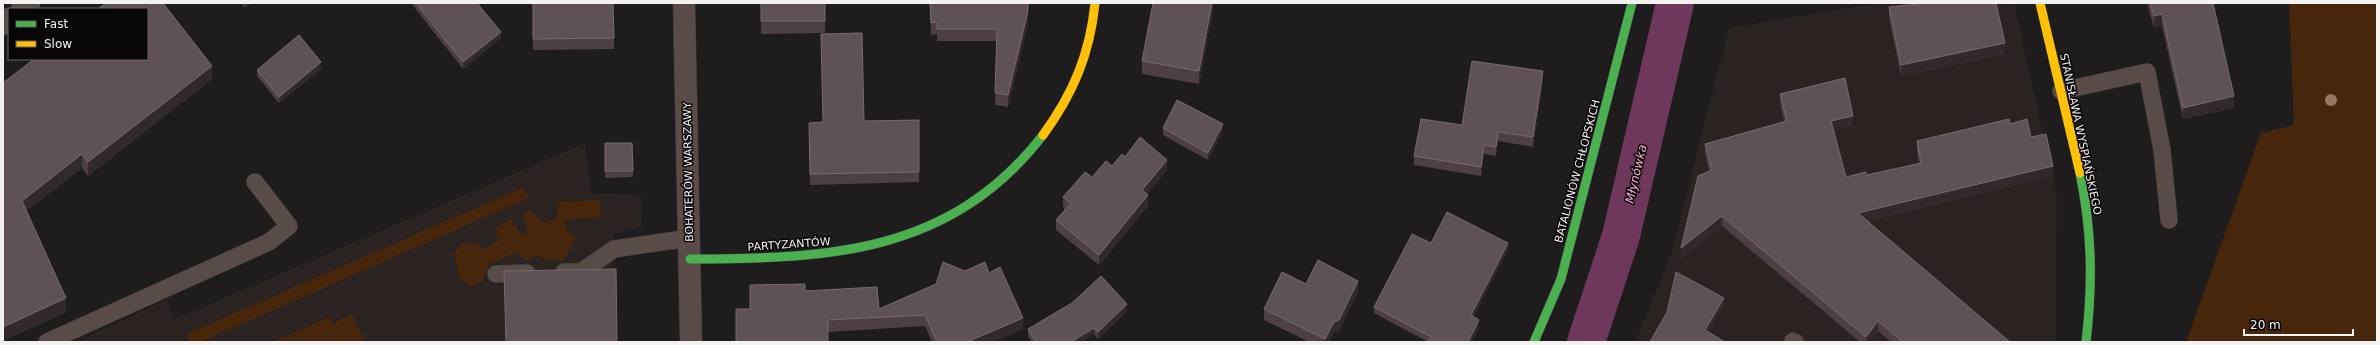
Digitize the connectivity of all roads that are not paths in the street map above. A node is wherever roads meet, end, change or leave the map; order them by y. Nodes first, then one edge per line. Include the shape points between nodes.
1 (684, 3) edge
2 (1095, 3) edge
3 (1632, 3) edge
4 (2040, 3) edge
5 (2061, 91) junction
6 (255, 182) dead end
7 (2169, 220) dead end
8 (690, 238) junction
9 (690, 260) junction
10 (496, 274) dead end
11 (47, 342) edge
12 (691, 342) edge
13 (1534, 342) edge
14 (2086, 342) edge

1 - 8 street, BOHATERÓW WARSZAWY
2 - 9 street, PARTYZANTÓW via 1085,62 1069,97 1050,129 1024,158 971,204 925,226 882,242 830,254 790,258
3 - 13 street, BATALIONÓW CHŁOPSKICH via 1561,279
4 - 5 street, STANISŁAWA WYSPIAŃSKIEGO
5 - 7 lane via 2147,72 2162,150
5 - 14 street, STANISŁAWA WYSPIAŃSKIEGO via 2084,193 2091,243 2090,311
6 - 11 lane via 289,226 269,242
8 - 9 street, BOHATERÓW WARSZAWY
8 - 10 lane via 614,249 581,272
9 - 12 street, BOHATERÓW WARSZAWY

